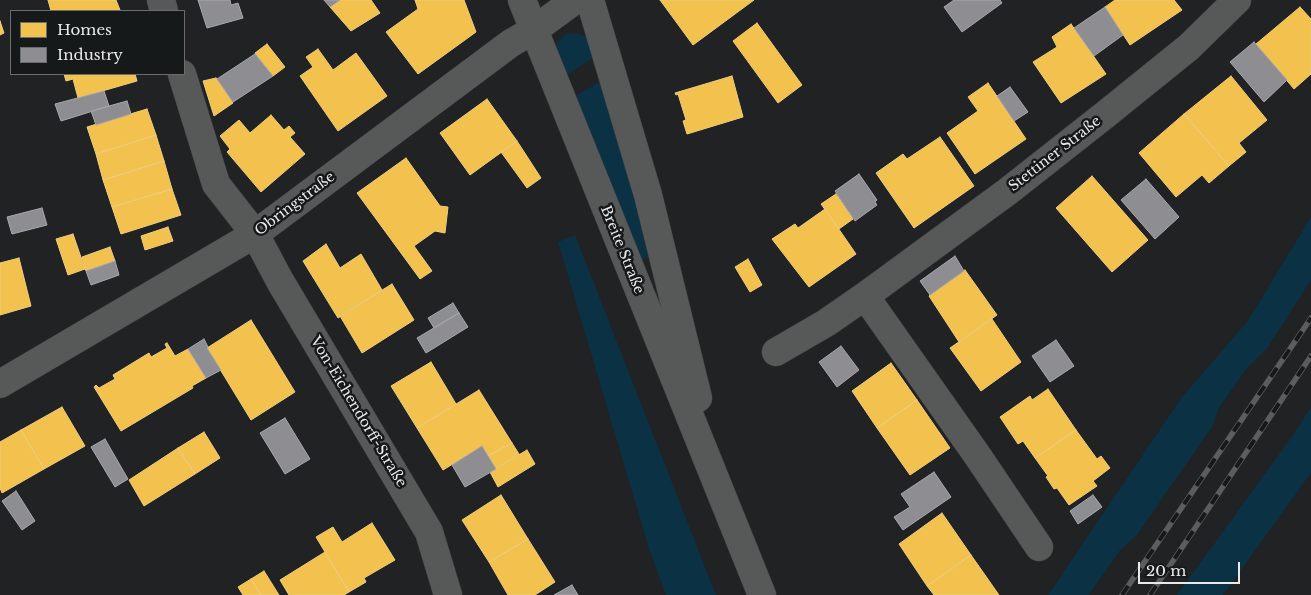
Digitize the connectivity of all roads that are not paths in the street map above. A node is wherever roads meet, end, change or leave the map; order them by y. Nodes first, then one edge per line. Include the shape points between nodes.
1 (522, 0) edge
2 (576, 0) edge
3 (590, 0) edge
4 (1237, 0) edge
5 (534, 30) junction
6 (182, 75) edge
7 (255, 234) junction
8 (865, 296) junction
9 (776, 352) dead end
10 (0, 384) edge
11 (724, 498) junction
12 (1039, 547) dead end
13 (444, 593) edge
14 (762, 595) edge

1 - 5 street, Breite Straße
2 - 5 street, Obringstraße
3 - 11 street, Breite Straße via 648,194
4 - 8 street, Stettiner Straße via 1189,47 1106,114 1007,192
5 - 7 street, Obringstraße via 511,43
5 - 11 street, Breite Straße
6 - 7 street, Von-Eichendorff-Straße via 216,184
7 - 10 street, Obringstraße
7 - 13 street, Von-Eichendorff-Straße via 429,532
8 - 9 street, Stettiner Straße
8 - 12 street
11 - 14 street, Breite Straße

